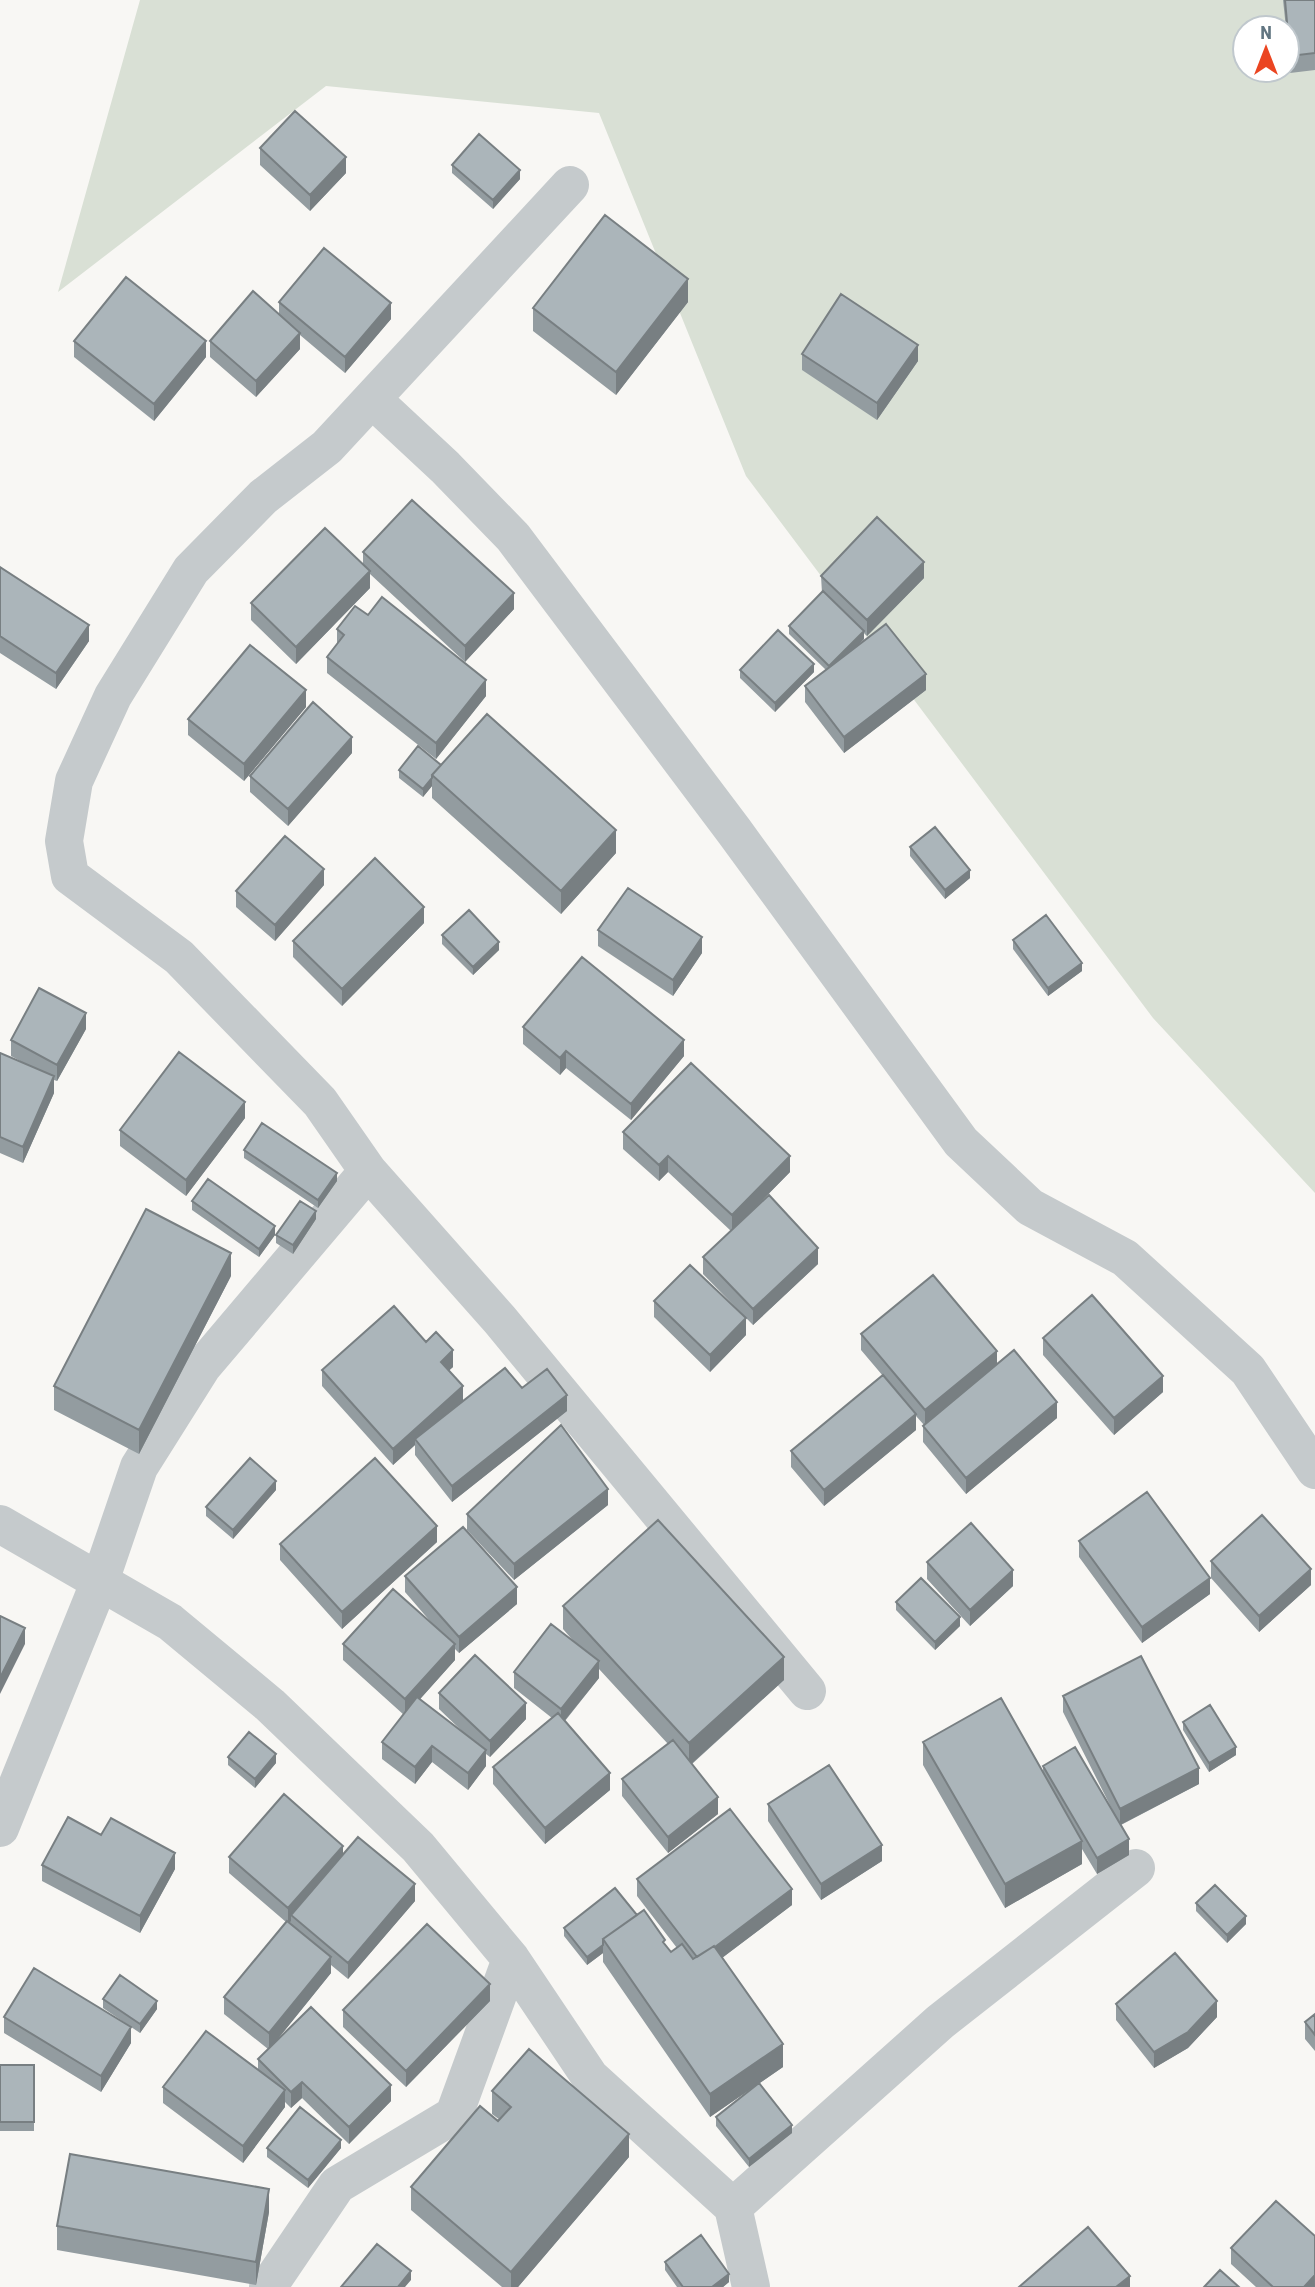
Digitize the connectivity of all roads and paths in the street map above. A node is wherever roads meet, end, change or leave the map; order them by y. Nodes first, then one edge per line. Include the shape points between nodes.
1 (570, 185) dead end
2 (372, 399) junction
3 (368, 1171) junction
4 (1315, 1470) edge
5 (0, 1524) edge
6 (100, 1581) junction
7 (807, 1690) dead end
8 (0, 1828) edge
9 (1136, 1868) dead end
10 (510, 1959) junction
11 (733, 2207) junction
12 (268, 2287) edge
13 (751, 2287) edge

1 - 2 street
2 - 3 street via 327,447 263,497 191,570 113,696 74,781 64,841 70,876 179,957 320,1102
2 - 4 street via 513,537 961,1142 1030,1207 1125,1258 1248,1370
3 - 6 street via 202,1367 139,1466
3 - 7 street via 500,1320
5 - 6 street
6 - 8 street
6 - 10 street via 170,1622 270,1705 418,1847
9 - 11 street via 940,2022
10 - 11 street via 590,2077
10 - 12 street via 454,2115 337,2185
11 - 13 street

